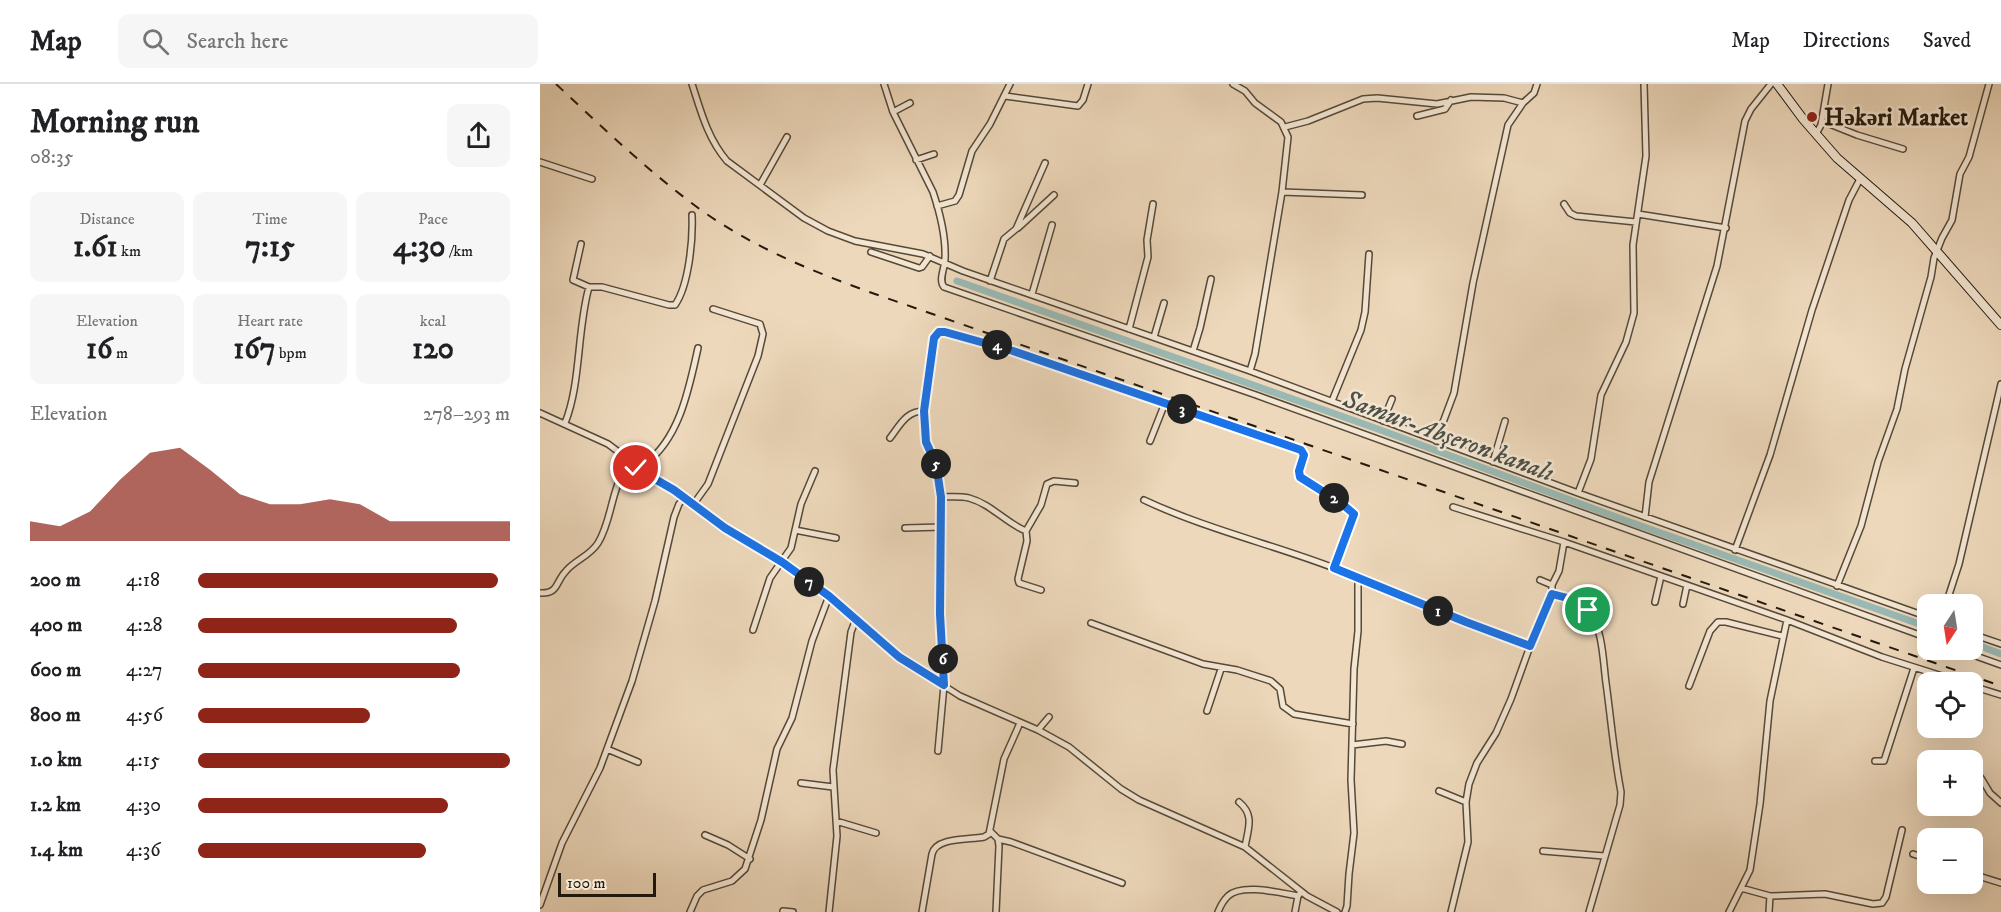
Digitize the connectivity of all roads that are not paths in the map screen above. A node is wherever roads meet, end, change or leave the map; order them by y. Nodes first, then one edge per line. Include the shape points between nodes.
1 (692, 84) edge
2 (884, 84) edge
3 (1010, 84) edge
4 (1088, 84) edge
5 (1233, 84) edge
6 (1537, 84) edge
7 (1644, 84) edge
8 (1771, 84) edge
9 (1777, 84) edge
10 (1828, 84) edge
11 (1989, 84) edge
12 (1005, 96) junction
13 (1451, 100) junction
14 (910, 103) dead end
15 (1523, 103) junction
16 (893, 111) junction
17 (1417, 116) dead end
18 (1822, 121) junction
19 (1285, 127) junction
20 (1816, 134) junction
21 (787, 137) dead end
22 (1903, 149) dead end
23 (934, 154) dead end
24 (916, 160) junction
25 (540, 162) edge
26 (1045, 163) dead end
27 (1860, 179) junction
28 (592, 180) dead end
29 (760, 185) junction
30 (1282, 192) junction
31 (1054, 195) dead end
32 (1362, 195) dead end
33 (1153, 204) dead end
34 (1564, 204) dead end
35 (938, 206) junction
36 (1638, 214) junction
37 (692, 215) dead end
38 (1636, 222) junction
39 (1052, 225) dead end
40 (1726, 228) junction
41 (1017, 229) junction
42 (581, 244) dead end
43 (1937, 250) junction
44 (871, 252) dead end
45 (1369, 254) dead end
46 (930, 256) junction
47 (945, 263) junction
48 (1211, 279) dead end
49 (990, 281) junction
50 (589, 287) junction
51 (1032, 294) junction
52 (1164, 303) dead end
53 (713, 309) dead end
54 (2001, 325) edge
55 (1129, 328) junction
56 (1154, 337) junction
57 (698, 348) dead end
58 (1193, 351) junction
59 (1250, 371) junction
60 (2001, 384) edge
61 (1392, 399) dead end
62 (1332, 401) junction
63 (1165, 403) junction
64 (924, 411) junction
65 (540, 412) edge
66 (1383, 421) junction
67 (1505, 421) dead end
68 (565, 423) junction
69 (890, 438) dead end
70 (1150, 441) dead end
71 (1436, 441) junction
72 (1493, 462) junction
73 (636, 468) junction
74 (815, 471) dead end
75 (1075, 483) dead end
76 (1578, 493) junction
77 (941, 497) junction
78 (684, 498) junction
79 (1144, 500) dead end
80 (693, 505) junction
81 (1453, 507) dead end
82 (1645, 517) junction
83 (942, 527) junction
84 (905, 528) dead end
85 (795, 530) junction
86 (1026, 531) junction
87 (836, 538) dead end
88 (1564, 542) junction
89 (1736, 550) junction
90 (782, 562) junction
91 (1334, 568) junction
92 (1661, 576) junction
93 (1358, 577) junction
94 (1540, 580) dead end
95 (1552, 585) junction
96 (1688, 585) junction
97 (1837, 586) junction
98 (1041, 590) dead end
99 (540, 593) edge
100 (1552, 594) junction
101 (1949, 594) edge
102 (829, 596) junction
103 (1655, 602) dead end
104 (1683, 604) dead end
105 (1917, 613) edge
106 (856, 619) junction
107 (1787, 620) junction
108 (1091, 623) dead end
109 (753, 630) dead end
110 (1917, 634) edge
111 (1782, 636) junction
112 (1983, 638) edge
113 (2001, 644) edge
114 (1530, 646) junction
115 (1983, 659) edge
116 (2001, 665) edge
117 (1914, 668) junction
118 (1221, 669) junction
119 (1927, 672) edge
120 (944, 685) junction
121 (1689, 686) dead end
122 (1983, 689) edge
123 (2001, 695) edge
124 (1208, 711) dead end
125 (1048, 717) dead end
126 (1020, 723) junction
127 (1353, 724) junction
128 (1038, 730) junction
129 (1402, 744) dead end
130 (1352, 745) junction
131 (607, 749) junction
132 (938, 751) dead end
133 (1875, 761) dead end
134 (638, 762) dead end
135 (1983, 781) edge
136 (801, 783) dead end
137 (833, 788) junction
138 (1439, 792) dead end
139 (1239, 802) dead end
140 (1466, 802) junction
141 (2001, 803) edge
142 (836, 820) junction
143 (1902, 830) dead end
144 (990, 831) junction
145 (876, 833) dead end
146 (705, 835) dead end
147 (998, 839) junction
148 (1245, 847) junction
149 (1543, 851) dead end
150 (1913, 854) dead end
151 (1917, 855) edge
152 (1604, 856) junction
153 (750, 859) junction
154 (1983, 877) edge
155 (1122, 883) dead end
156 (2001, 883) edge
157 (1741, 888) junction
158 (1299, 894) junction
159 (1770, 896) junction
160 (540, 905) edge
161 (783, 911) edge
162 (690, 912) edge
163 (794, 912) edge
164 (829, 912) edge
165 (922, 912) edge
166 (996, 912) edge
167 (1218, 912) edge
168 (1295, 912) edge
169 (1337, 912) edge
170 (1345, 912) edge
171 (1451, 912) edge
172 (1589, 912) edge
173 (1729, 912) edge
174 (1768, 912) edge

1 - 29 street via 705,126 719,152
2 - 16 street
3 - 12 street
4 - 12 street via 1078,106
5 - 19 street
6 - 15 street
7 - 36 street via 1646,156
8 - 40 street via 1745,122
9 - 20 street
10 - 18 street
11 - 43 street via 1969,157 1960,174 1951,224
12 - 35 street via 972,152 959,195 955,201
13 - 15 street via 1504,98
13 - 17 street via 1445,110
13 - 19 street via 1437,104 1363,99
14 - 16 street
15 - 71 street via 1508,125 1475,271 1454,393
16 - 24 street
18 - 20 street
18 - 22 street
19 - 30 street via 1288,144
20 - 27 street
21 - 29 street
23 - 24 street
24 - 35 street
25 - 28 street
26 - 41 street
27 - 43 street via 1903,214
27 - 89 street via 1849,200 1770,455
29 - 46 street via 828,231 855,241
30 - 32 street
30 - 59 street
31 - 41 street
33 - 55 street via 1148,257
34 - 38 street via 1576,216
35 - 47 street
36 - 38 street
36 - 40 street
37 - 50 street via 688,265 675,304 669,306 602,287
38 - 76 street via 1634,313 1626,342 1601,395 1591,459
39 - 51 street
40 - 82 street via 1649,482
41 - 49 street via 1004,239
42 - 50 street via 573,280
43 - 54 street
43 - 97 street via 1862,526
44 - 46 street via 920,268
45 - 62 street via 1361,330
46 - 47 street
47 - 49 street
47 - 110 street via 941,282 944,287 1256,395
48 - 58 street
49 - 51 street
50 - 68 street
51 - 55 street
52 - 56 street
53 - 80 street via 760,324 763,334 759,356 708,484
55 - 56 street
56 - 58 street
57 - 73 street via 688,395 677,420 660,448
58 - 59 street
59 - 62 street
60 - 101 street
61 - 66 street
62 - 66 street
63 - 64 street via 982,341 939,332 932,347
63 - 70 street
63 - 91 street via 1303,452 1300,477 1354,514
64 - 69 street via 909,414
64 - 77 street via 926,442 936,464
65 - 68 street
66 - 71 street
67 - 72 street
68 - 73 street via 608,444
71 - 72 street
72 - 76 street
73 - 78 street
73 - 99 street via 623,472 618,481 603,532 593,550 564,572 553,591
74 - 85 street
75 - 86 street via 1047,484 1041,505
76 - 82 street
77 - 83 street
77 - 86 street via 975,500
78 - 80 street
78 - 131 street via 674,517 646,635
79 - 91 street via 1183,518
80 - 90 street
81 - 88 street
82 - 89 street
83 - 84 street
83 - 120 street via 940,614
85 - 87 street
85 - 90 street via 791,548
86 - 98 street via 1019,583
88 - 92 street
88 - 95 street
89 - 97 street
90 - 102 street
90 - 109 street via 770,578
91 - 93 street
92 - 96 street
92 - 103 street
93 - 114 street
93 - 127 street
94 - 95 street
95 - 100 street
96 - 104 street
96 - 107 street
97 - 105 street
100 - 114 street
100 - 152 street via 1575,600 1588,610 1599,636 1621,799
102 - 106 street
102 - 153 street via 812,641 792,718 777,749
106 - 120 street via 899,657
106 - 137 street via 851,632
107 - 111 street
107 - 117 street
108 - 118 street
111 - 121 street via 1718,622 1710,631
111 - 157 street via 1770,701 1758,823 1750,870
112 - 113 street
114 - 140 street via 1496,734 1473,772
115 - 116 street
117 - 119 street
117 - 133 street via 1884,761
118 - 124 street
118 - 127 street via 1237,670 1277,684 1283,706 1294,714
120 - 126 street via 967,700
120 - 132 street
122 - 123 street
125 - 128 street
126 - 128 street
126 - 144 street via 1004,759
127 - 130 street
128 - 148 street via 1069,747 1139,800
129 - 130 street via 1386,741
130 - 170 street via 1354,833
131 - 134 street
131 - 160 street via 562,843
135 - 141 street
136 - 137 street
137 - 142 street
138 - 140 street
139 - 148 street via 1250,816
140 - 171 street via 1468,842
142 - 145 street
142 - 164 street
143 - 159 street via 1882,903 1825,894
144 - 147 street
144 - 165 street via 984,837 935,846
146 - 153 street
147 - 155 street
147 - 166 street
148 - 158 street
149 - 152 street
150 - 151 street
152 - 172 street
153 - 162 street via 737,878 703,890
154 - 156 street
157 - 159 street
157 - 173 street
158 - 167 street via 1241,890 1228,896
158 - 168 street
158 - 169 street
159 - 174 street
161 - 163 street

